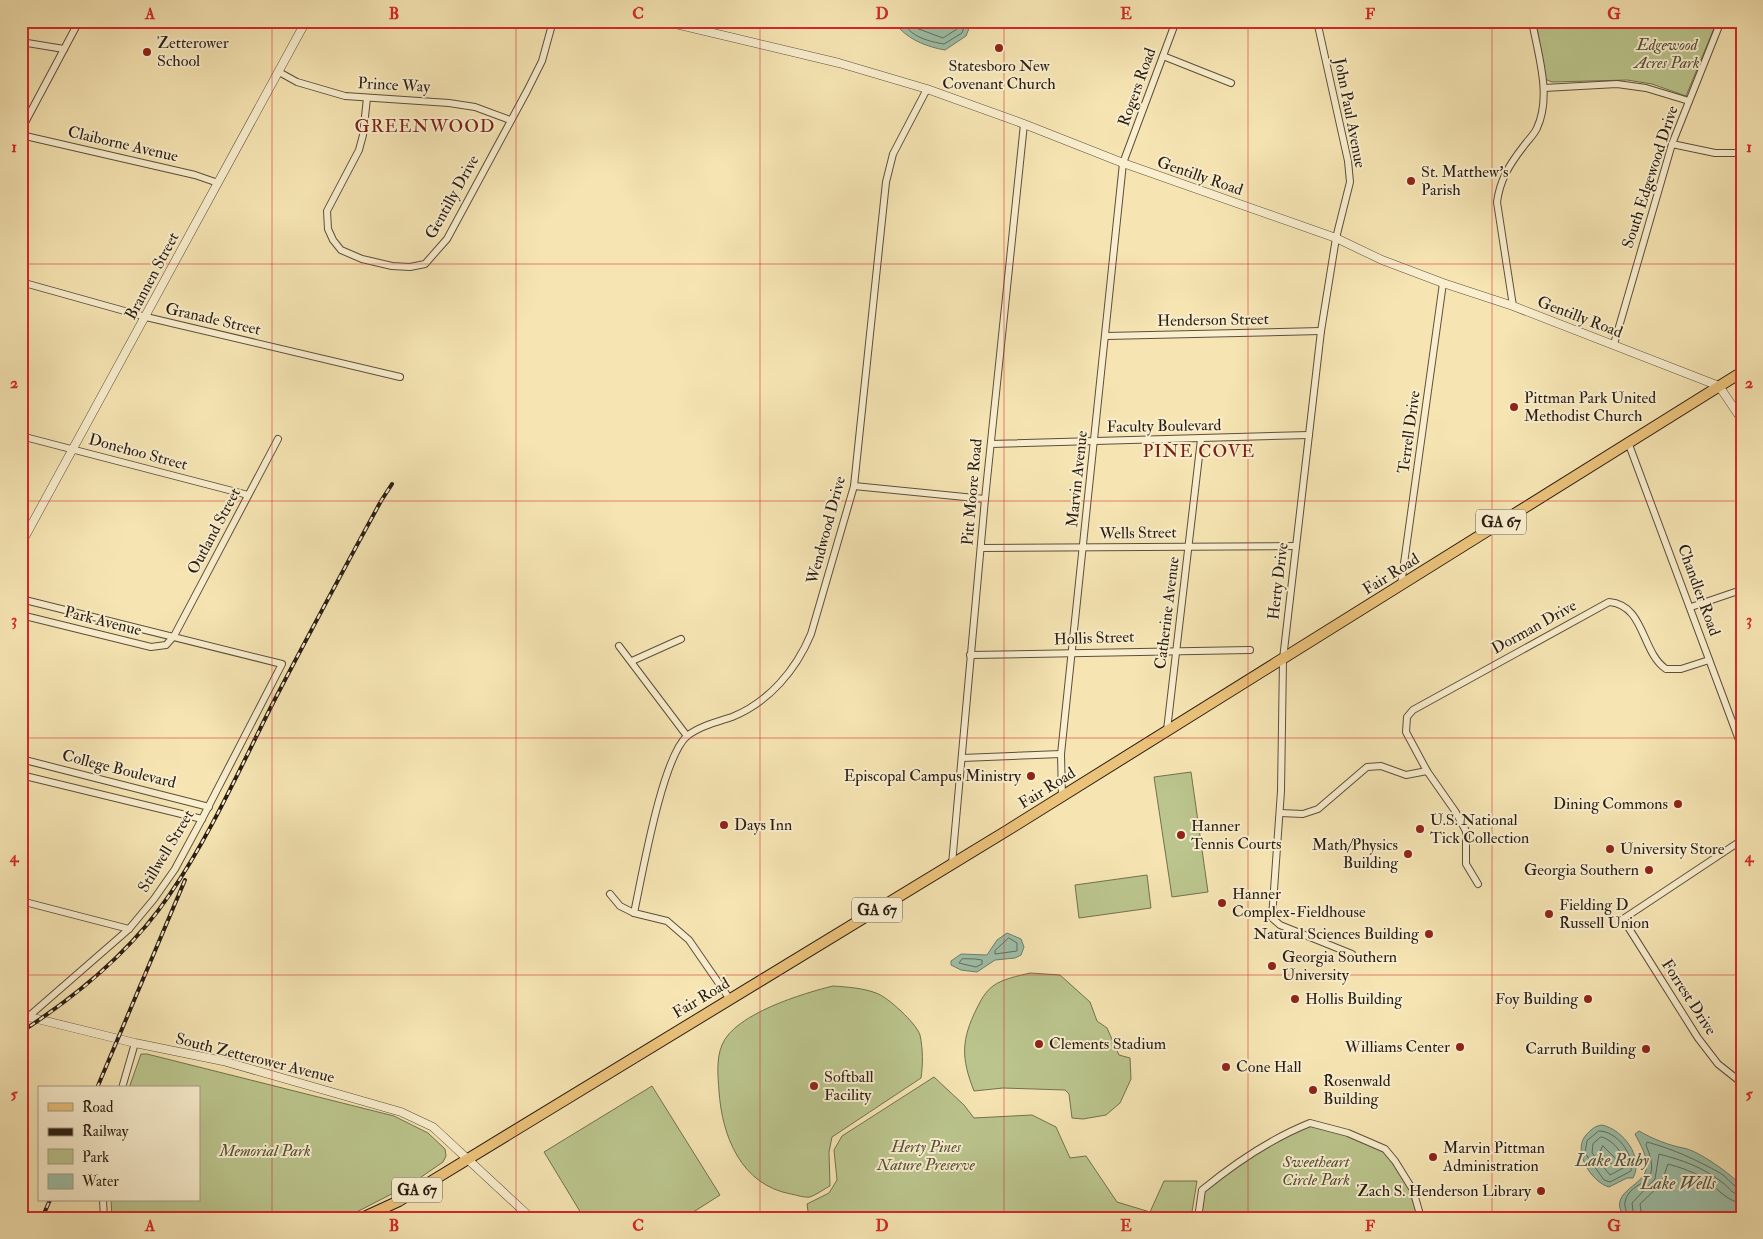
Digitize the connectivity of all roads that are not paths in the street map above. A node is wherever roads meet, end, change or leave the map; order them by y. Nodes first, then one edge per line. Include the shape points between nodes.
1 (79, 21) edge
2 (306, 21) edge
3 (553, 21) edge
4 (663, 21) edge
5 (1176, 21) edge
6 (1317, 21) edge
7 (1532, 21) edge
8 (1721, 21) edge
9 (21, 42) edge
10 (64, 49) junction
11 (1163, 56) junction
12 (279, 72) junction
13 (1230, 83) dead end
14 (1544, 88) junction
15 (927, 89) junction
16 (367, 98) junction
17 (1689, 102) junction
18 (510, 120) junction
19 (1024, 124) junction
20 (21, 130) edge
21 (21, 134) edge
22 (1672, 144) junction
23 (1742, 153) edge
24 (1123, 163) junction
25 (218, 183) junction
26 (1336, 238) junction
27 (21, 282) edge
28 (1443, 283) junction
29 (1513, 306) junction
30 (146, 317) junction
31 (1322, 331) junction
32 (1106, 336) junction
33 (1614, 344) junction
34 (1742, 372) edge
35 (400, 377) dead end
36 (1719, 386) junction
37 (1742, 420) edge
38 (1309, 435) junction
39 (21, 436) edge
40 (278, 439) dead end
41 (1201, 439) junction
42 (1094, 441) junction
43 (1628, 442) junction
44 (990, 444) junction
45 (74, 449) junction
46 (854, 486) junction
47 (248, 495) junction
48 (985, 499) junction
49 (21, 544) edge
50 (1188, 546) junction
51 (1296, 546) junction
52 (981, 548) junction
53 (1084, 548) junction
54 (1401, 585) junction
55 (1741, 590) edge
56 (21, 599) edge
57 (1691, 607) junction
58 (21, 615) edge
59 (174, 636) junction
60 (681, 639) dead end
61 (619, 646) dead end
62 (1176, 650) junction
63 (1250, 650) dead end
64 (1073, 653) junction
65 (970, 655) junction
66 (1283, 659) junction
67 (1709, 660) junction
68 (632, 661) junction
69 (282, 664) joint
70 (1167, 730) junction
71 (687, 736) junction
72 (1742, 748) edge
73 (1061, 754) junction
74 (21, 758) edge
75 (962, 758) junction
76 (1427, 771) junction
77 (21, 774) edge
78 (1062, 797) junction
79 (209, 807) junction
80 (1280, 813) junction
81 (202, 819) junction
82 (1742, 840) edge
83 (952, 864) junction
84 (1478, 884) dead end
85 (610, 894) dead end
86 (21, 901) edge
87 (634, 913) junction
88 (129, 929) junction
89 (1352, 954) dead end
90 (729, 998) junction
91 (25, 1016) edge
92 (135, 1043) junction
93 (1742, 1083) edge
94 (123, 1086) edge
95 (469, 1158) junction
96 (103, 1202) edge
97 (104, 1218) edge
98 (362, 1218) edge
99 (531, 1218) edge
100 (1198, 1218) edge
101 (1421, 1218) edge

1 - 10 street
2 - 12 street, Brannen Street
3 - 18 street, Gentilly Drive via 542,61
4 - 15 street, Gentilly Road via 840,63
5 - 11 street, Rogers Road
6 - 26 street, John Paul Avenue via 1350,182
7 - 14 street
8 - 17 street, South Edgewood Drive
9 - 10 street
10 - 20 street
11 - 13 street
11 - 24 street, Rogers Road
12 - 16 street, Prince Way via 322,91
12 - 25 street, Brannen Street
14 - 17 street via 1617,84 1646,88
14 - 29 street via 1536,129 1499,186 1497,202
15 - 19 street, Gentilly Road
15 - 46 street, Wendwood Drive via 893,154 886,182
16 - 18 street, Prince Way via 475,107
16 - 18 street, Gentilly Drive via 363,135 327,211 328,229 341,250 392,266 410,268 425,264 438,252
17 - 22 street, South Edgewood Drive
19 - 24 street, Gentilly Road
19 - 44 street, Pitt Moore Road
21 - 25 street, Claiborne Avenue
22 - 23 street via 1715,153
22 - 33 street, South Edgewood Drive
24 - 26 street, Gentilly Road
24 - 32 street, Marvin Avenue
25 - 30 street, Brannen Street
26 - 28 street, Gentilly Road
26 - 31 street, Herty Drive
27 - 30 street, Granade Street
28 - 29 street, Gentilly Road
28 - 54 street, Terrell Drive
29 - 33 street, Gentilly Road
30 - 35 street, Granade Street
30 - 45 street, Brannen Street
31 - 32 street, Henderson Street
31 - 38 street, Herty Drive
32 - 42 street, Marvin Avenue
33 - 36 street, Gentilly Road
34 - 36 main road, Fair Road / GA 67
36 - 37 street
36 - 43 main road, Fair Road / GA 67
38 - 41 street, Faculty Boulevard
38 - 51 street, Herty Drive
39 - 45 street, Donehoo Street
40 - 47 street, Outland Street
41 - 42 street, Faculty Boulevard
41 - 50 street, Catherine Avenue
42 - 44 street, Faculty Boulevard
42 - 53 street, Marvin Avenue
43 - 54 main road, Fair Road / GA 67
43 - 57 street, Chandler Road
44 - 48 street, Pitt Moore Road
45 - 47 street, Donehoo Street
45 - 49 street, Brannen Street
46 - 48 street
46 - 71 street, Wendwood Drive via 802,657 776,687 751,708
47 - 59 street, Outland Street
48 - 52 street, Pitt Moore Road
50 - 51 street, Wells Street
50 - 53 street, Wells Street
50 - 62 street, Catherine Avenue
51 - 66 street, Herty Drive
52 - 53 street, Wells Street
52 - 65 street, Pitt Moore Road
53 - 64 street, Marvin Avenue
54 - 66 main road, Fair Road / GA 67
55 - 57 street
56 - 59 street, Park Avenue
57 - 67 street, Chandler Road
58 - 59 street, Park Avenue via 151,647 166,645
59 - 69 street, Park Avenue
60 - 68 street
61 - 68 street
62 - 63 street, Hollis Street
62 - 64 street, Hollis Street
62 - 70 street, Catherine Avenue
64 - 65 street, Hollis Street
64 - 73 street, Marvin Avenue
65 - 75 street, Pitt Moore Road
66 - 70 main road, Fair Road / GA 67
66 - 80 street, Herty Drive
67 - 72 street, Chandler Road
67 - 76 street, Dorman Drive via 1681,669 1666,669 1629,609 1609,602 1413,710 1407,717 1406,732
68 - 71 street
69 - 79 street, Stillwell Street
70 - 78 main road, Fair Road / GA 67
71 - 87 street, Wendwood Drive via 677,748 666,777
73 - 75 street
73 - 78 street, Marvin Avenue
74 - 79 street, College Boulevard
75 - 83 street, Pitt Moore Road
76 - 80 street via 1406,775 1381,766 1367,768 1318,809 1303,814
76 - 84 street, Dorman Drive via 1466,832 1466,864
77 - 81 street, College Boulevard
78 - 83 main road, Fair Road / GA 67
79 - 81 street, Stillwell Street
80 - 89 street, Herty Drive via 1272,918 1280,925
81 - 88 street, Stillwell Street via 175,869
82 - 93 street, Forrest Drive via 1623,919 1698,1038 1718,1064
83 - 90 main road, Fair Road / GA 67
85 - 87 street via 620,906
86 - 88 street
87 - 90 street via 667,920 689,940
88 - 91 street, Stillwell Street
90 - 95 main road, Fair Road / GA 67
91 - 92 street, South Zetterower Avenue
92 - 94 street
92 - 95 street, South Zetterower Avenue via 224,1061 386,1107 433,1127
95 - 98 main road, Fair Road / GA 67 via 399,1201
95 - 99 street, South Zetterower Avenue
96 - 97 street
100 - 101 street via 1202,1190 1255,1150 1310,1123 1348,1132 1385,1148 1413,1190

